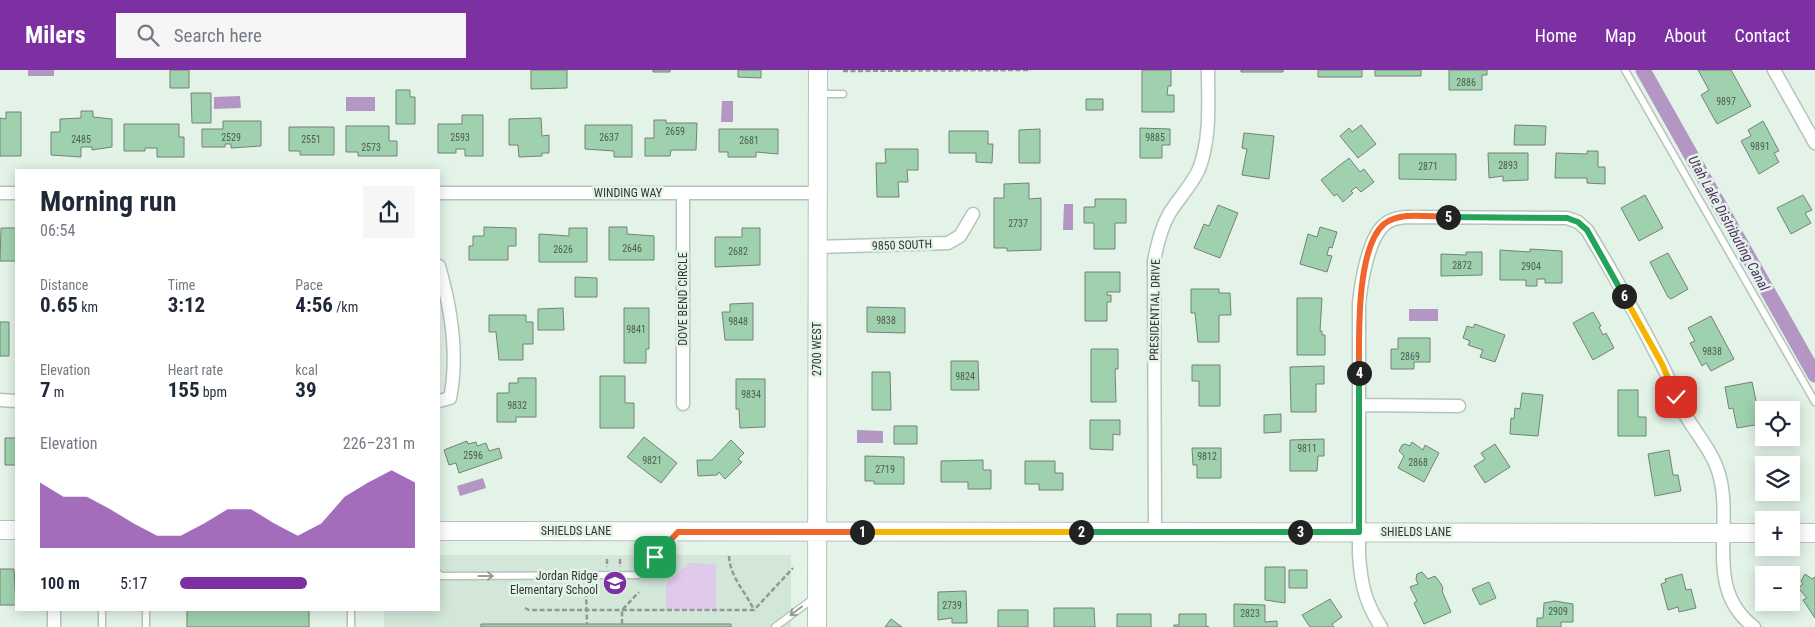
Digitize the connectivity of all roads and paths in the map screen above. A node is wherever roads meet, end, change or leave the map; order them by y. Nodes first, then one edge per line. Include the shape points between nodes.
1 (818, 70) edge
2 (914, 70) edge
3 (1031, 70) edge
4 (1208, 70) edge
5 (1625, 70) edge
6 (1774, 70) edge
7 (843, 71) edge
8 (818, 94) junction
9 (843, 94) dead end
10 (1815, 143) edge
11 (0, 193) edge
12 (15, 193) edge
13 (440, 193) edge
14 (683, 193) junction
15 (818, 193) junction
16 (973, 214) dead end
17 (818, 248) junction
18 (440, 270) edge
19 (0, 400) edge
20 (15, 401) edge
21 (440, 401) edge
22 (1815, 402) edge
23 (683, 404) dead end
24 (1359, 405) junction
25 (1459, 406) dead end
26 (0, 530) edge
27 (15, 530) edge
28 (440, 531) edge
29 (678, 532) junction
30 (818, 532) junction
31 (1155, 532) junction
32 (1359, 532) junction
33 (1723, 533) junction
34 (1755, 533) edge
35 (1800, 533) edge
36 (1815, 533) edge
37 (729, 556) dead end
38 (793, 568) dead end
39 (440, 575) edge
40 (586, 592) dead end
41 (639, 592) dead end
42 (817, 596) junction
43 (525, 608) dead end
44 (587, 610) junction
45 (622, 610) junction
46 (754, 610) junction
47 (54, 611) edge
48 (102, 611) edge
49 (146, 611) edge
50 (351, 611) edge
51 (587, 624) dead end
52 (622, 624) dead end
53 (54, 627) edge
54 (102, 627) edge
55 (146, 627) edge
56 (350, 627) edge
57 (775, 627) edge
58 (817, 627) edge
59 (1381, 627) edge
60 (1754, 627) edge

1 - 8 main road, 2700 WEST
2 - 3 path
2 - 7 path
4 - 31 street, PRESIDENTIAL DRIVE via 1204,153 1198,171 1168,216 1154,261
5 - 22 lane
6 - 10 street
8 - 9 lane
8 - 15 main road, 2700 WEST
11 - 12 street
13 - 14 street, WINDING WAY
14 - 15 street, WINDING WAY
14 - 23 street, DOVE BEND CIRCLE
15 - 17 main road, 2700 WEST
16 - 17 street, 9850 SOUTH via 960,236 948,243
17 - 30 main road, 2700 WEST
18 - 21 street via 451,313 454,382 450,398
19 - 20 street
24 - 25 street
24 - 32 street
24 - 33 street via 1360,291 1372,245 1384,224 1406,217 1555,217 1578,222 1598,249 1662,364 1685,414 1714,461 1722,489
26 - 27 main road
28 - 29 main road, SHIELDS LANE
29 - 30 main road, SHIELDS LANE
39 -> 29 lane via 638,575
30 - 31 main road, SHIELDS LANE
30 - 42 main road, 2700 WEST
31 - 32 main road, SHIELDS LANE
32 - 33 main road, SHIELDS LANE
32 - 59 street via 1361,580 1368,606
33 - 34 main road, SHIELDS LANE
33 - 60 street via 1723,574 1728,593
35 - 36 main road
37 - 46 path via 733,576 746,592
38 - 46 path
40 - 44 path
41 - 45 path
42 -> 57 lane
42 - 58 main road, 2700 WEST
43 - 44 path
44 - 45 path
44 - 51 path
45 - 46 path
45 - 52 path
47 - 53 street
48 - 54 lane
49 - 55 lane
50 - 56 lane

